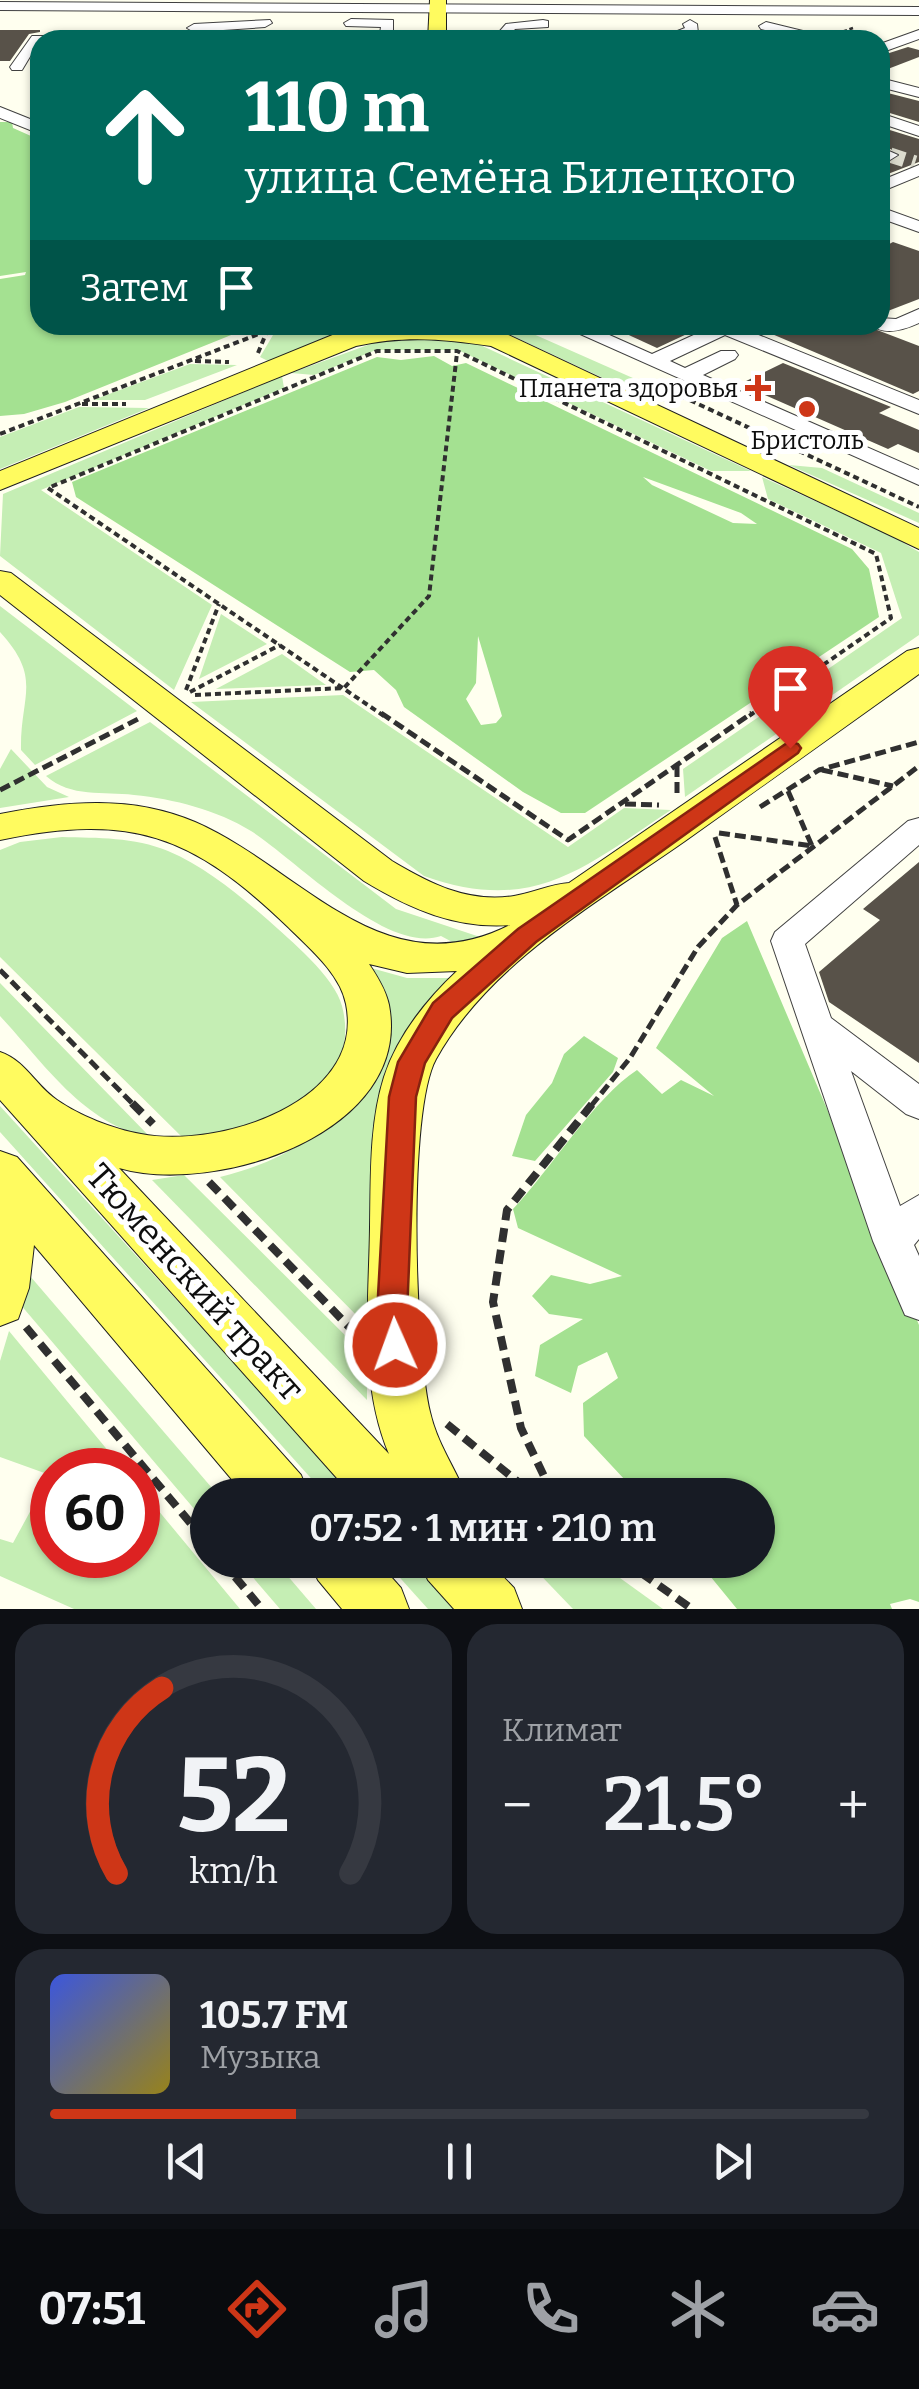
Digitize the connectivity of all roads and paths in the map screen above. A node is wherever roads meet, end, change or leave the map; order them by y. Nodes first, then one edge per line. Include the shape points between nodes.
1 (438, 7) edge
2 (0, 9) edge
3 (919, 12) edge
4 (279, 22) dead end
5 (333, 22) dead end
6 (98, 23) dead end
7 (176, 23) dead end
8 (39, 24) dead end
9 (690, 24) junction
10 (855, 24) dead end
11 (195, 26) edge
12 (560, 26) junction
13 (766, 26) junction
14 (226, 30) edge
15 (387, 30) edge
16 (538, 30) edge
17 (550, 30) edge
18 (694, 30) edge
19 (782, 30) edge
20 (919, 30) edge
21 (894, 31) dead end
22 (890, 44) edge
23 (30, 48) edge
24 (919, 48) edge
25 (890, 52) edge
26 (0, 66) edge
27 (17, 66) junction
28 (30, 67) edge
29 (919, 70) edge
30 (890, 80) edge
31 (890, 85) edge
32 (919, 93) edge
33 (0, 112) edge
34 (890, 121) edge
35 (30, 125) edge
36 (919, 130) edge
37 (918, 166) edge
38 (890, 181) edge
39 (890, 235) edge
40 (919, 243) edge
41 (919, 315) edge
42 (890, 324) edge
43 (256, 335) edge
44 (357, 335) edge
45 (370, 335) edge
46 (466, 335) edge
47 (485, 335) edge
48 (593, 335) edge
49 (703, 335) edge
50 (742, 335) edge
51 (492, 339) junction
52 (346, 341) junction
53 (457, 351) junction
54 (728, 356) dead end
55 (653, 361) junction
56 (685, 376) junction
57 (919, 408) edge
58 (0, 434) edge
59 (799, 462) dead end
60 (883, 463) junction
61 (826, 464) junction
62 (919, 478) edge
63 (8, 480) edge
64 (917, 530) edge
65 (0, 580) edge
66 (219, 604) junction
67 (919, 658) edge
68 (344, 688) junction
69 (919, 742) edge
70 (677, 766) junction
71 (919, 766) edge
72 (39, 770) dead end
73 (893, 786) junction
74 (0, 790) edge
75 (788, 792) dead end
76 (622, 804) junction
77 (0, 827) edge
78 (919, 828) edge
79 (812, 846) junction
80 (599, 883) junction
81 (267, 884) junction
82 (737, 905) junction
83 (527, 936) junction
84 (0, 970) edge
85 (816, 1025) junction
86 (0, 1070) edge
87 (919, 1104) edge
88 (40, 1113) junction
89 (186, 1158) junction
90 (0, 1171) edge
91 (0, 1186) edge
92 (906, 1226) edge
93 (1, 1301) edge
94 (919, 1302) edge
95 (397, 1376) junction
96 (266, 1478) edge
97 (373, 1478) edge
98 (430, 1478) edge
99 (511, 1478) edge
100 (544, 1478) edge
101 (190, 1523) edge
102 (236, 1578) edge
103 (353, 1578) edge
104 (465, 1578) edge
105 (497, 1578) edge
106 (648, 1578) edge
107 (262, 1609) edge
108 (380, 1609) edge
109 (493, 1609) edge
110 (518, 1609) edge
111 (692, 1609) edge

1 - 2 street
1 - 3 street
1 - 11 street
2 - 11 street
4 - 14 street via 242,22
5 - 15 street via 388,23
6 - 8 street
7 - 11 street
9 - 12 street
9 - 13 street
9 - 18 street
10 - 13 street
12 - 16 street
12 - 17 street
13 - 19 street
20 - 21 street via 911,25
20 - 22 street
23 - 27 street
24 - 25 street
26 - 27 street
27 - 28 street
29 - 30 street
31 - 32 street
33 - 35 street
34 - 36 street
37 - 38 street
39 - 40 street
41 - 42 street
43 - 58 path
44 - 52 main road
45 - 52 main road
46 - 51 main road
47 - 51 main road
48 - 55 street
49 - 55 street
50 - 57 street
51 - 64 main road
52 - 63 main road
53 - 66 path via 377,352 48,488
53 - 68 path via 429,596
53 - 70 path via 876,554 891,618
54 - 56 street
55 - 56 street
56 - 60 street
56 - 61 path via 670,391
59 - 61 path
60 - 61 path
60 - 62 street
61 - 64 path
65 - 80 main road via 414,894 487,914 522,911
66 - 68 path
66 - 68 path via 184,695
67 - 80 main road
68 - 76 path via 568,840
69 - 73 path via 819,770
70 - 76 path
70 - 76 path via 677,806
71 - 73 path
72 - 74 path
73 - 79 path
75 - 79 path
77 - 81 main road via 79,813 126,816 224,852
78 - 85 street via 787,941
79 - 82 path
79 - 82 path via 713,832
80 - 83 main road
81 - 83 main road via 346,940 392,956 453,958
81 - 89 main road via 352,974 368,1004 369,1033 360,1063 308,1119 250,1147
82 - 100 path via 698,947 630,1058 507,1210 493,1302 522,1428
83 - 95 main road via 442,1010 412,1062 402,1097 398,1164 392,1314
84 - 89 path
85 - 87 street
85 - 92 street
86 - 88 main road, Тюменский тракт
88 - 89 main road via 104,1144
88 - 97 main road, Тюменский тракт
89 - 95 path
90 - 96 main road
91 - 93 main road via 10,1257
92 - 94 street
93 - 101 path
95 - 98 main road via 409,1434
95 - 99 path
102 - 107 path
103 - 108 main road
104 - 109 main road
105 - 110 main road
106 - 111 path

